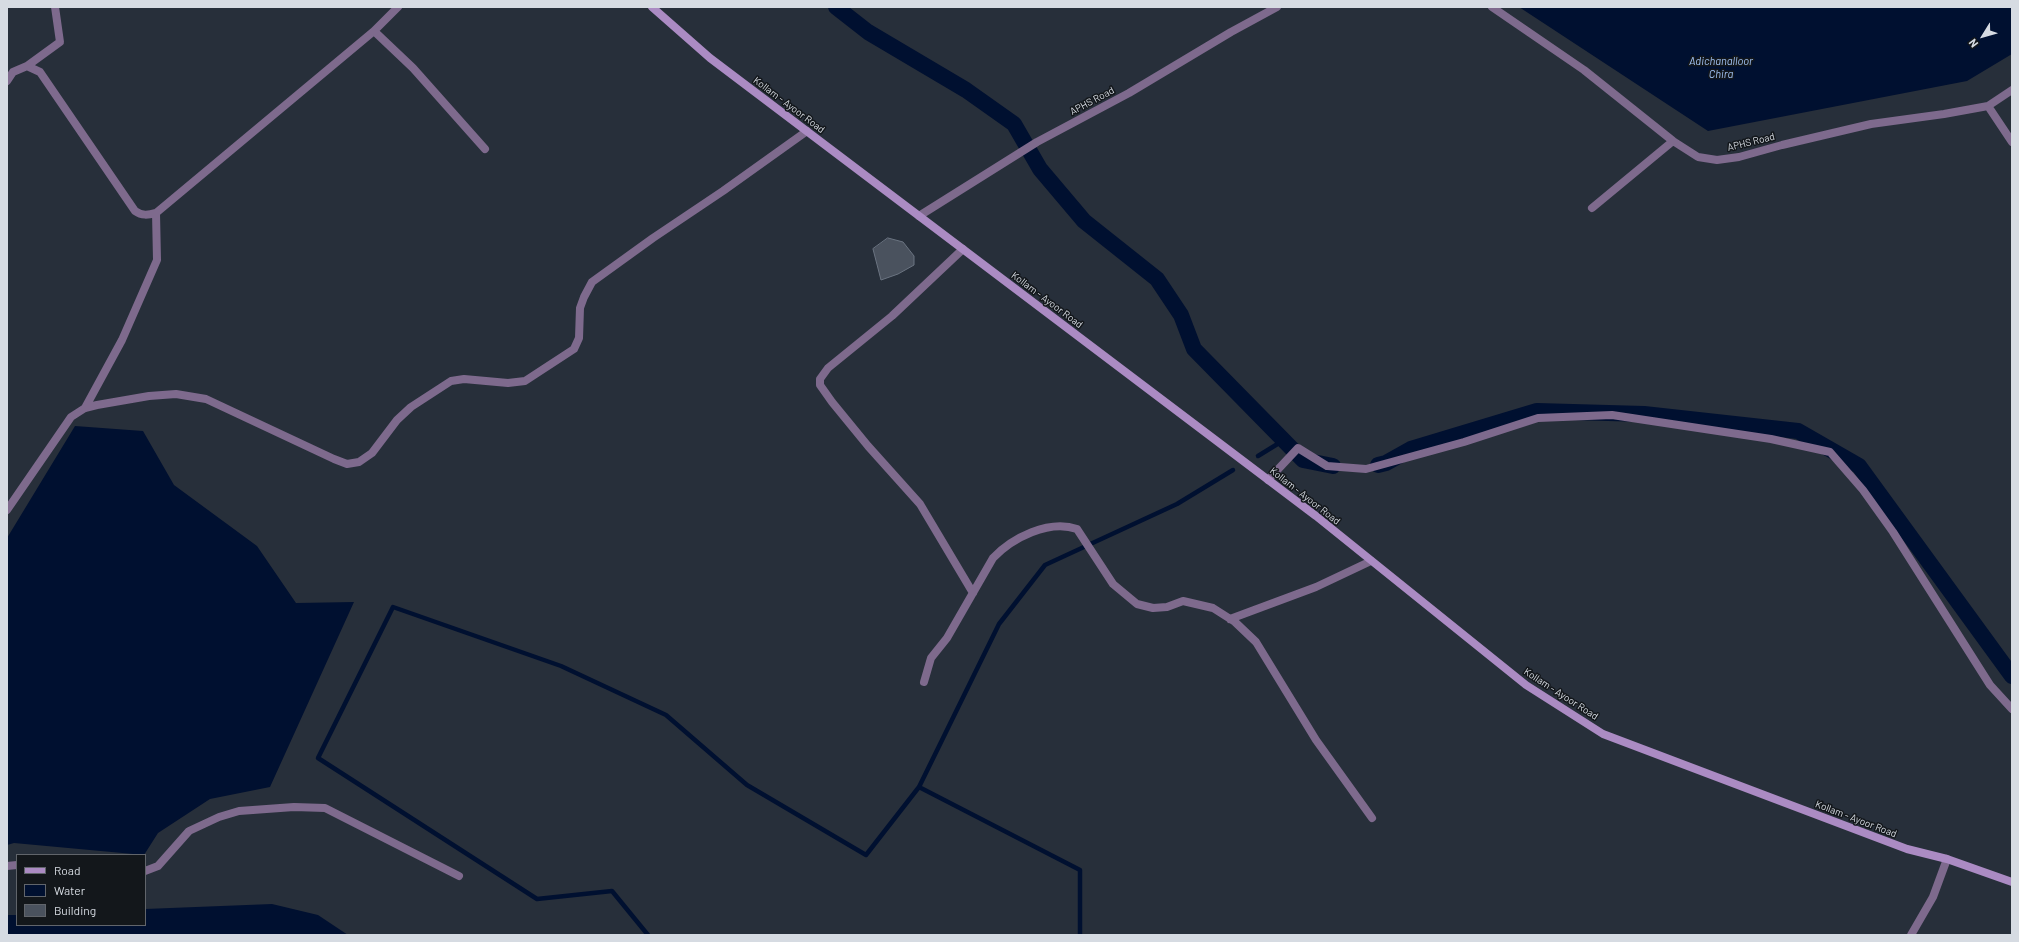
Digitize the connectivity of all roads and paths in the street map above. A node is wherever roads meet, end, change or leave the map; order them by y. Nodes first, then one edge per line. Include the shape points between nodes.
1 (55, 7) edge
2 (398, 7) edge
3 (652, 7) edge
4 (1277, 7) edge
5 (1492, 7) edge
6 (374, 32) junction
7 (27, 66) junction
8 (7, 78) edge
9 (2012, 90) edge
10 (1988, 106) junction
11 (807, 131) junction
12 (1673, 141) junction
13 (2012, 142) edge
14 (485, 149) dead end
15 (1592, 208) dead end
16 (156, 213) junction
17 (919, 216) junction
18 (963, 249) junction
19 (85, 408) junction
20 (1268, 480) junction
21 (7, 510) edge
22 (1371, 561) junction
23 (974, 593) junction
24 (1230, 619) junction
25 (924, 682) dead end
26 (2012, 709) edge
27 (1372, 818) dead end
28 (1947, 859) junction
29 (146, 871) edge
30 (459, 876) dead end
31 (2012, 882) edge
32 (1911, 935) edge

1 - 7 street via 60,42
2 - 6 street
3 - 11 main road, Kollam - Ayoor Road via 710,58
4 - 17 street, APHS Road via 1129,93 1021,151
5 - 12 street, APHS Road via 1584,70
6 - 14 street via 413,68
6 - 16 street
7 - 8 street via 13,72
7 - 16 street via 40,72 46,80 135,211 149,215
9 - 10 street
10 - 12 street, APHS Road via 1871,124 1739,158 1716,160 1698,157
10 - 13 street
11 - 17 main road, Kollam - Ayoor Road
11 - 19 street via 592,282 580,308 579,338 574,349 525,381 451,381 411,407 397,420 372,453 359,462 347,464 334,459 206,399 169,394
12 - 15 street
16 - 19 street via 157,260 122,340
17 - 18 main road, Kollam - Ayoor Road
18 - 20 main road, Kollam - Ayoor Road
18 - 23 street via 892,316 828,368 820,379 820,385 868,446 920,504
19 - 21 street via 71,417 60,431
20 - 22 main road, Kollam - Ayoor Road
20 - 26 street via 1298,448 1327,466 1366,469 1538,418 1612,415 1771,439 1830,452 1863,490 1893,532 1990,685
22 - 24 street via 1316,587
22 - 28 main road, Kollam - Ayoor Road via 1526,685 1604,734 1907,849
23 - 24 street via 992,558 1003,548 1042,529 1067,526 1077,529 1113,584 1136,604 1154,608 1183,601 1213,608
23 - 25 street via 947,638 931,658
24 - 27 street via 1256,642 1316,740
28 - 31 main road, Kollam - Ayoor Road
28 - 32 street via 1933,897
29 - 30 street via 158,866 189,831 219,816 239,811 294,807 325,808

